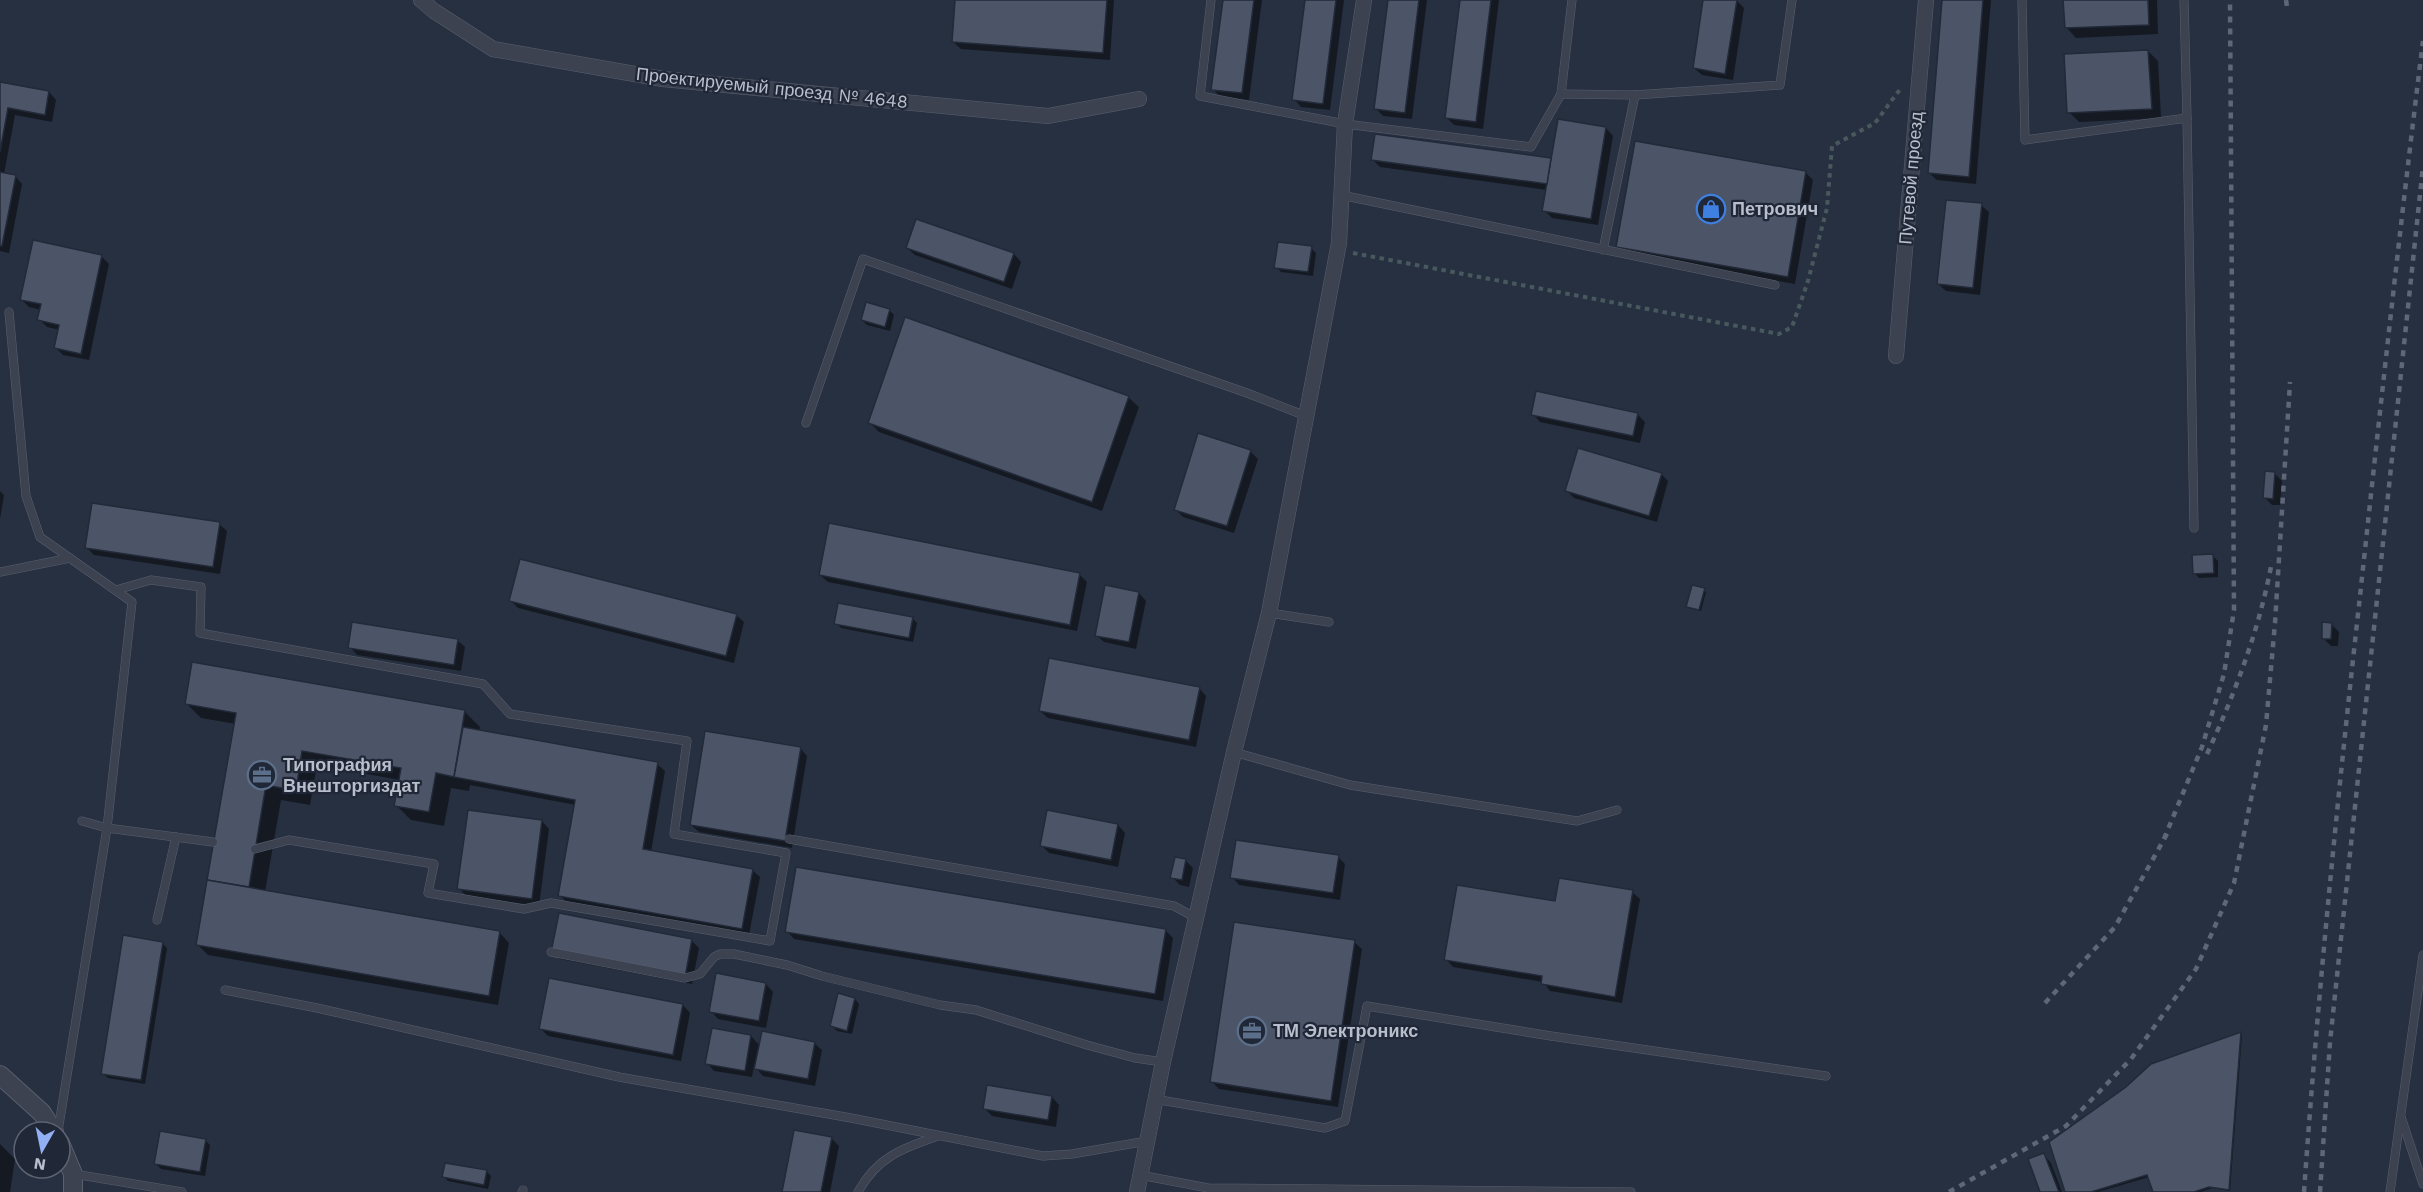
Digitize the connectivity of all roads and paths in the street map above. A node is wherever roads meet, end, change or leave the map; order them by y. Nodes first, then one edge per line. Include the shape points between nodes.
1 (421, 0) edge
2 (1211, 0) edge
3 (1364, 0) edge
4 (1572, 0) edge
5 (1792, 0) edge
6 (1926, 0) edge
7 (2022, 0) edge
8 (2184, 0) edge
9 (1561, 94) junction
10 (1635, 95) junction
11 (1138, 99) dead end
12 (2187, 118) junction
13 (1345, 124) junction
14 (1341, 195) junction
15 (1604, 250) junction
16 (1775, 285) dead end
17 (9, 312) dead end
18 (1896, 356) dead end
19 (1306, 416) junction
20 (806, 423) dead end
21 (2194, 528) dead end
22 (70, 558) junction
23 (0, 572) edge
24 (116, 590) junction
25 (1269, 613) junction
26 (1329, 622) dead end
27 (1233, 752) junction
28 (1617, 810) dead end
29 (82, 821) dead end
30 (107, 828) junction
31 (176, 837) junction
32 (789, 839) dead end
33 (213, 842) dead end
34 (255, 849) dead end
35 (1196, 918) junction
36 (157, 920) dead end
37 (551, 952) dead end
38 (2423, 955) edge
39 (225, 990) dead end
40 (1162, 1062) junction
41 (0, 1075) edge
42 (1826, 1076) dead end
43 (1154, 1099) junction
44 (2400, 1113) junction
45 (47, 1120) edge
46 (58, 1120) edge
47 (940, 1135) junction
48 (1147, 1141) junction
49 (1140, 1175) junction
50 (73, 1183) edge
51 (2423, 1184) edge
52 (182, 1192) edge
53 (858, 1192) edge
54 (1137, 1192) edge
55 (1490, 1192) edge
56 (1631, 1192) edge
57 (2390, 1192) edge

1 - 11 street, Проектируемый проезд № 4648 via 493,49 663,79 1048,116
2 - 13 lane via 1200,96
3 - 13 street
4 - 9 lane
5 - 10 lane via 1780,85
6 - 18 street, Путевой проезд
7 - 12 lane via 2025,140
8 - 12 lane
9 - 10 lane
9 - 13 lane via 1531,147
10 - 15 lane
12 - 21 lane
13 - 14 street
14 - 15 lane
14 - 19 street via 1339,243
15 - 16 lane
17 - 22 lane via 26,496 40,537
19 - 20 lane via 863,259
19 - 25 street
22 - 23 lane
22 - 24 lane
24 - 30 lane via 132,602
24 - 34 lane via 151,580 201,587 200,633 483,684 510,714 687,741 674,834 786,853 770,941 551,903 524,909 428,893 434,864 289,840
25 - 26 lane
25 - 27 street
27 - 28 lane via 1350,784 1577,820
27 - 35 street
29 - 30 lane
30 - 31 lane
30 - 46 lane
31 - 33 lane
31 - 36 lane
32 - 35 lane via 1174,906
35 - 40 street
37 - 40 lane via 685,978 700,974 720,954 734,954 940,1005 976,1010 1088,1045
38 - 44 lane
39 - 47 lane via 619,1077
40 - 43 street
41 - 45 street
42 - 43 lane via 1366,1006 1345,1121 1325,1128
43 - 48 street
44 - 51 lane
44 - 57 lane
47 - 48 lane via 1042,1156
47 - 53 lane via 903,1148 880,1163
48 - 49 street
49 - 54 street
49 - 55 lane via 1208,1188
50 - 52 lane
55 - 56 lane

